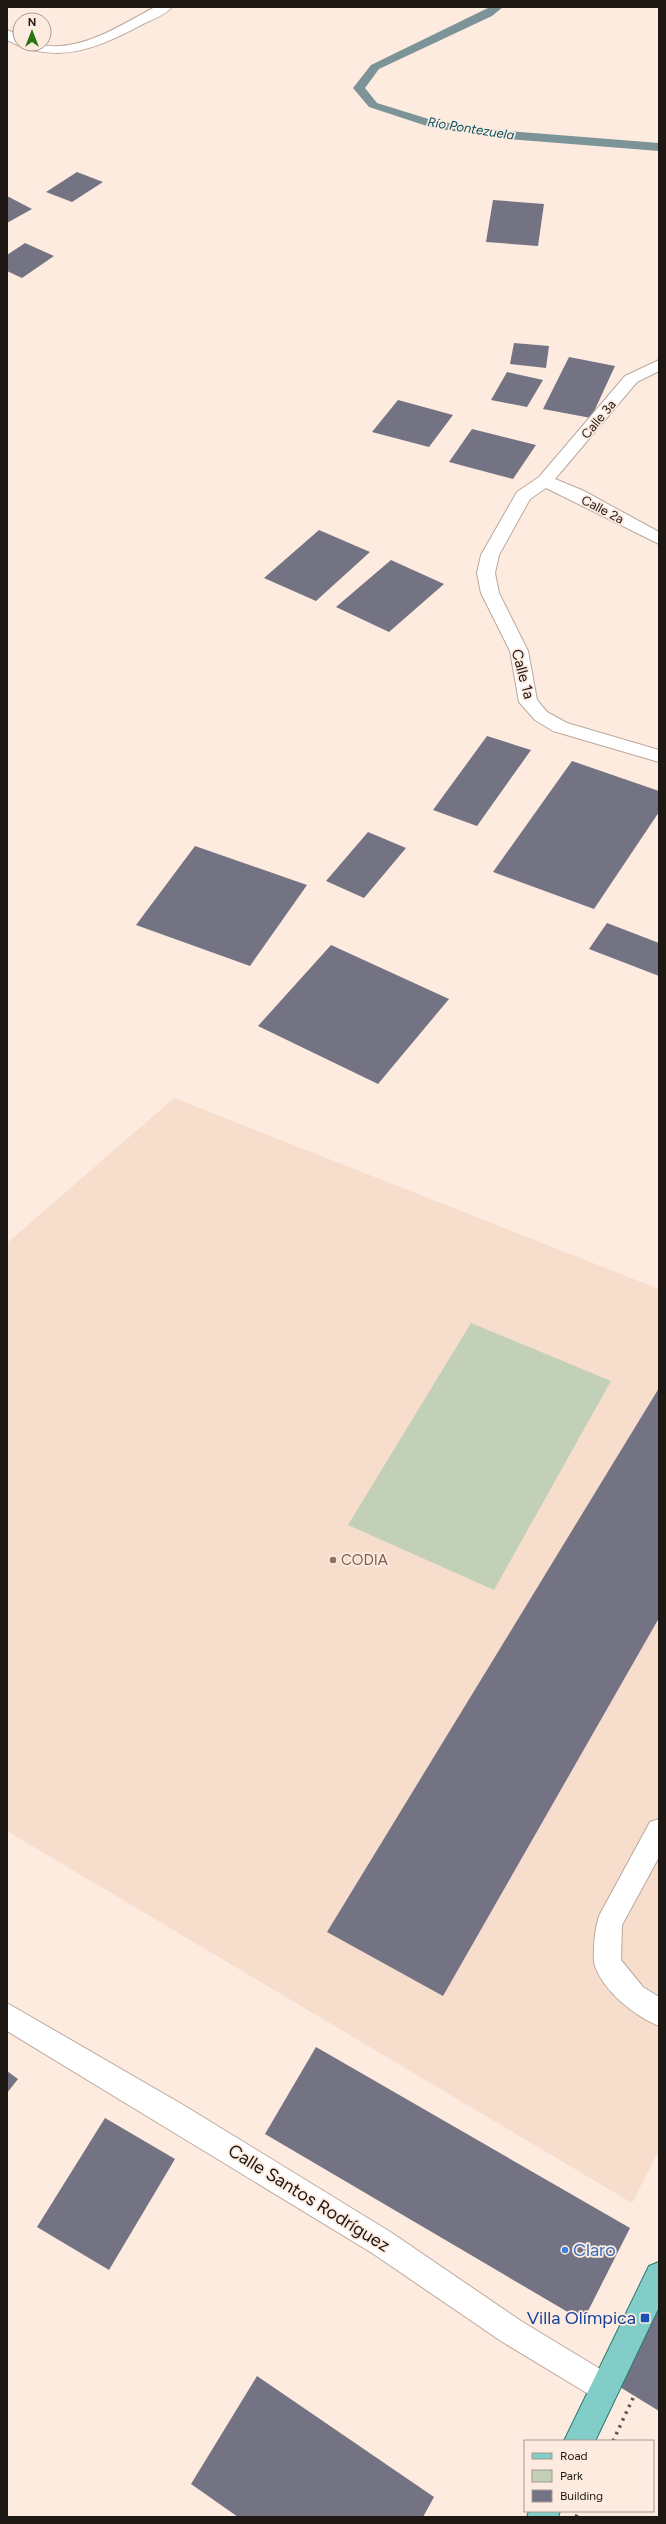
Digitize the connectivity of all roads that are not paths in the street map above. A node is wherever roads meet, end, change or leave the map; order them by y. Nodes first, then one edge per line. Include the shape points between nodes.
1 (165, 7) edge
2 (52, 52) edge
3 (659, 365) edge
4 (545, 481) junction
5 (659, 539) edge
6 (659, 756) edge
7 (659, 1831) edge
8 (659, 2013) edge
9 (7, 2016) edge
10 (659, 2276) edge
11 (605, 2388) junction
12 (579, 2440) edge

1 - 2 street via 89,44 71,50
3 - 4 street, Calle 3a via 632,379
4 - 5 street, Calle 2a via 578,495
4 - 6 street, Calle 1a via 523,496 490,555 486,573 490,593 519,651 528,702 541,716 560,727
7 - 8 street via 610,1923 608,1964 633,1996
9 - 11 street, Calle Santos Rodríguez via 176,2116 375,2239 511,2331
10 - 11 main road
11 - 12 main road

